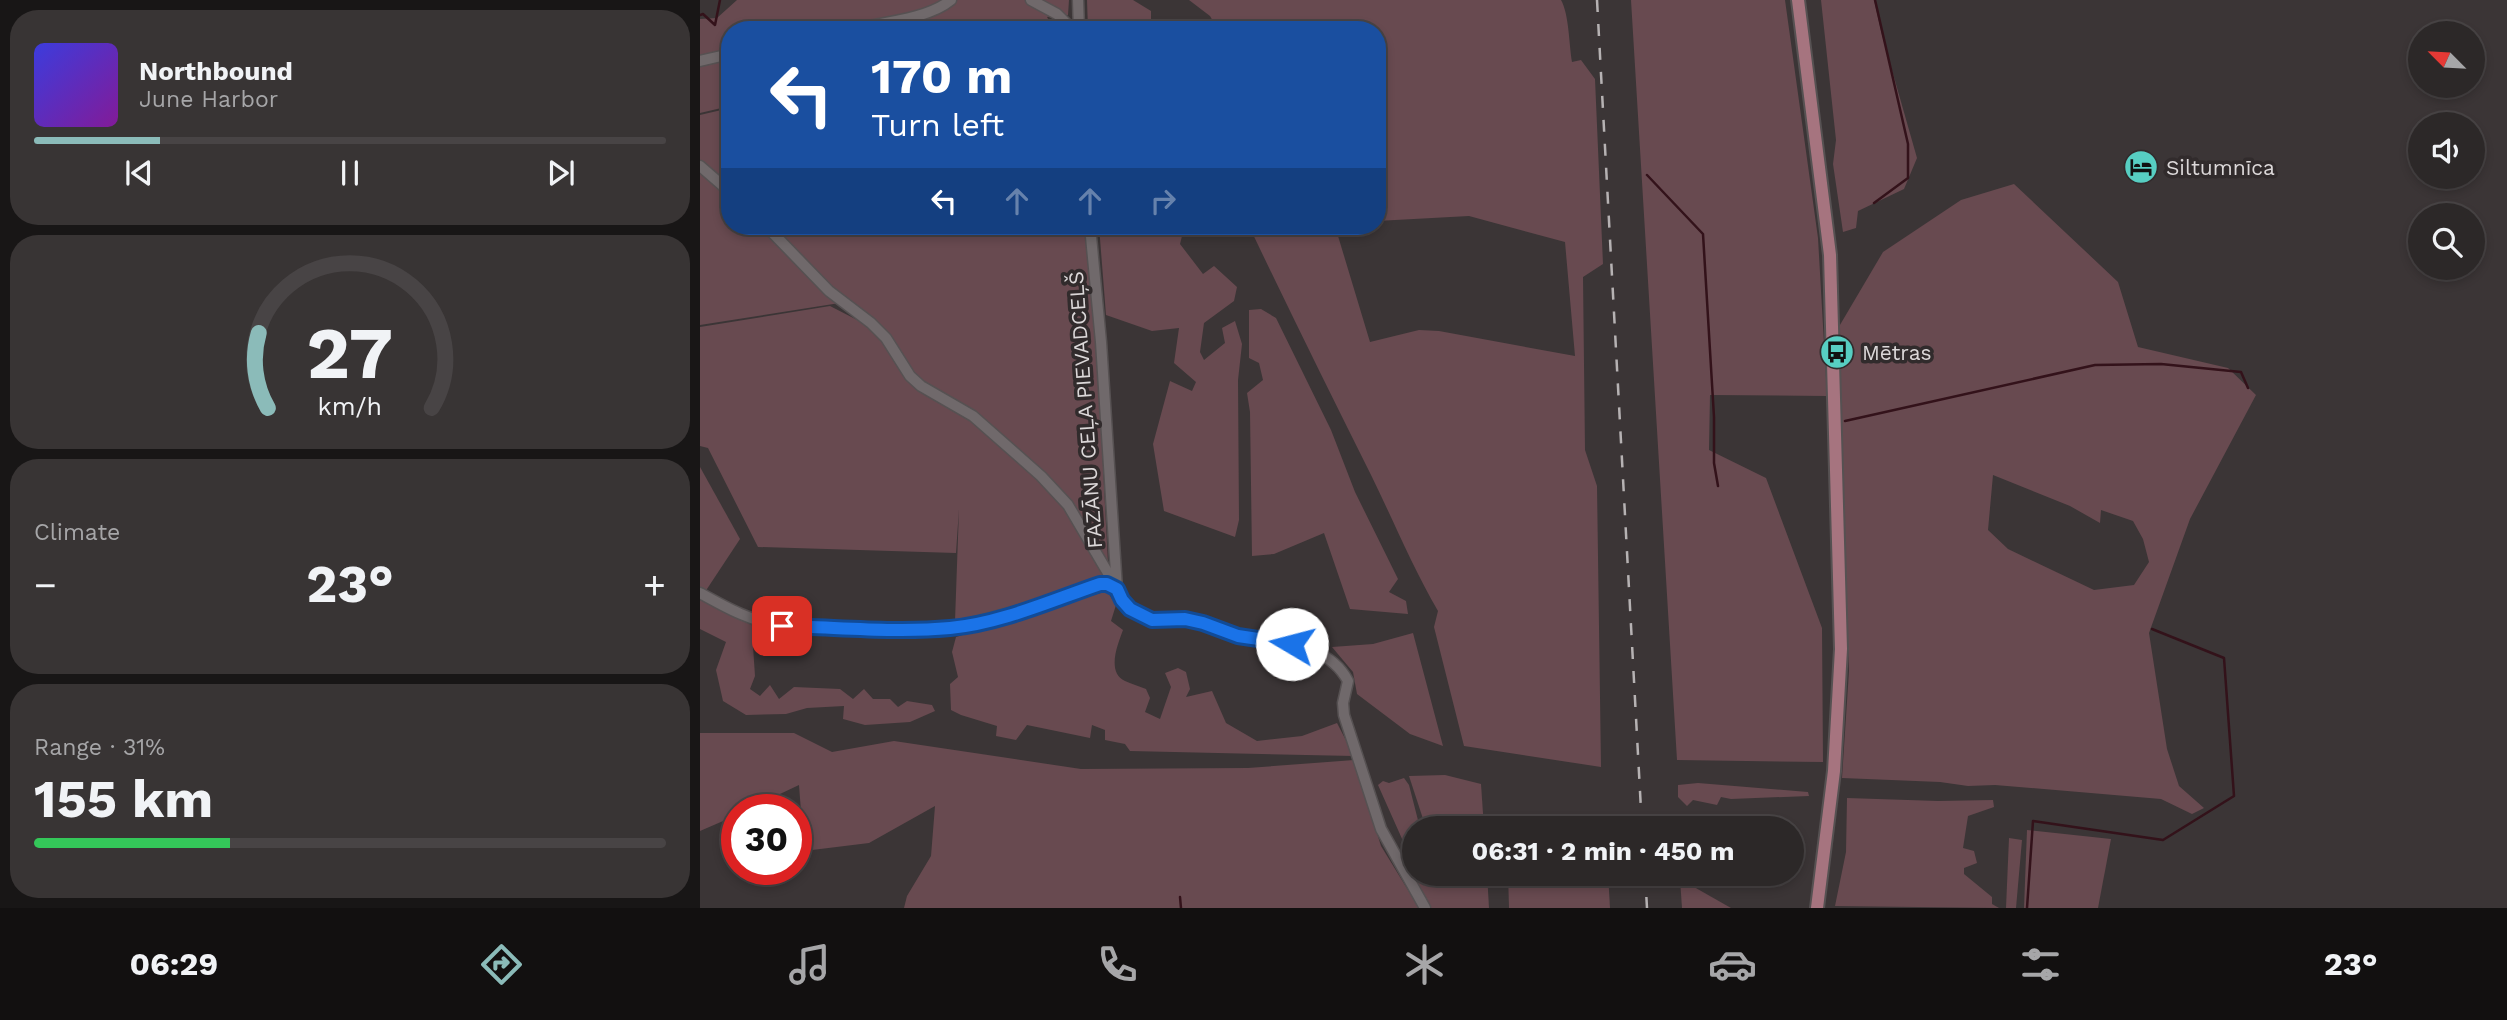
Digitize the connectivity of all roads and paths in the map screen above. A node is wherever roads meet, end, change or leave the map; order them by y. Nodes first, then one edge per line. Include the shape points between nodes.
1 (951, 0) edge
2 (1031, 0) edge
3 (1078, 0) edge
4 (1798, 0) edge
5 (889, 21) edge
6 (1064, 21) edge
7 (1079, 21) edge
8 (721, 56) edge
9 (700, 61) edge
10 (700, 166) edge
11 (721, 184) edge
12 (775, 235) edge
13 (1091, 235) edge
14 (1117, 589) junction
15 (700, 593) edge
16 (1425, 908) edge
17 (1817, 908) edge

1 - 5 street via 926,13
2 - 6 street
3 - 7 street
4 - 17 main road via 1830,255 1842,649 1834,771
8 - 9 street
10 - 11 street
12 - 14 street via 829,291 886,338 920,386 973,416 1041,477 1068,505
13 - 14 street, FAZĀNU CEĻA PIEVADCEĻŠ
14 - 15 street via 1100,584 979,623 905,630 765,624
14 - 16 street via 1130,609 1152,620 1185,619 1238,636 1292,644 1331,659 1348,681 1344,715 1381,829

